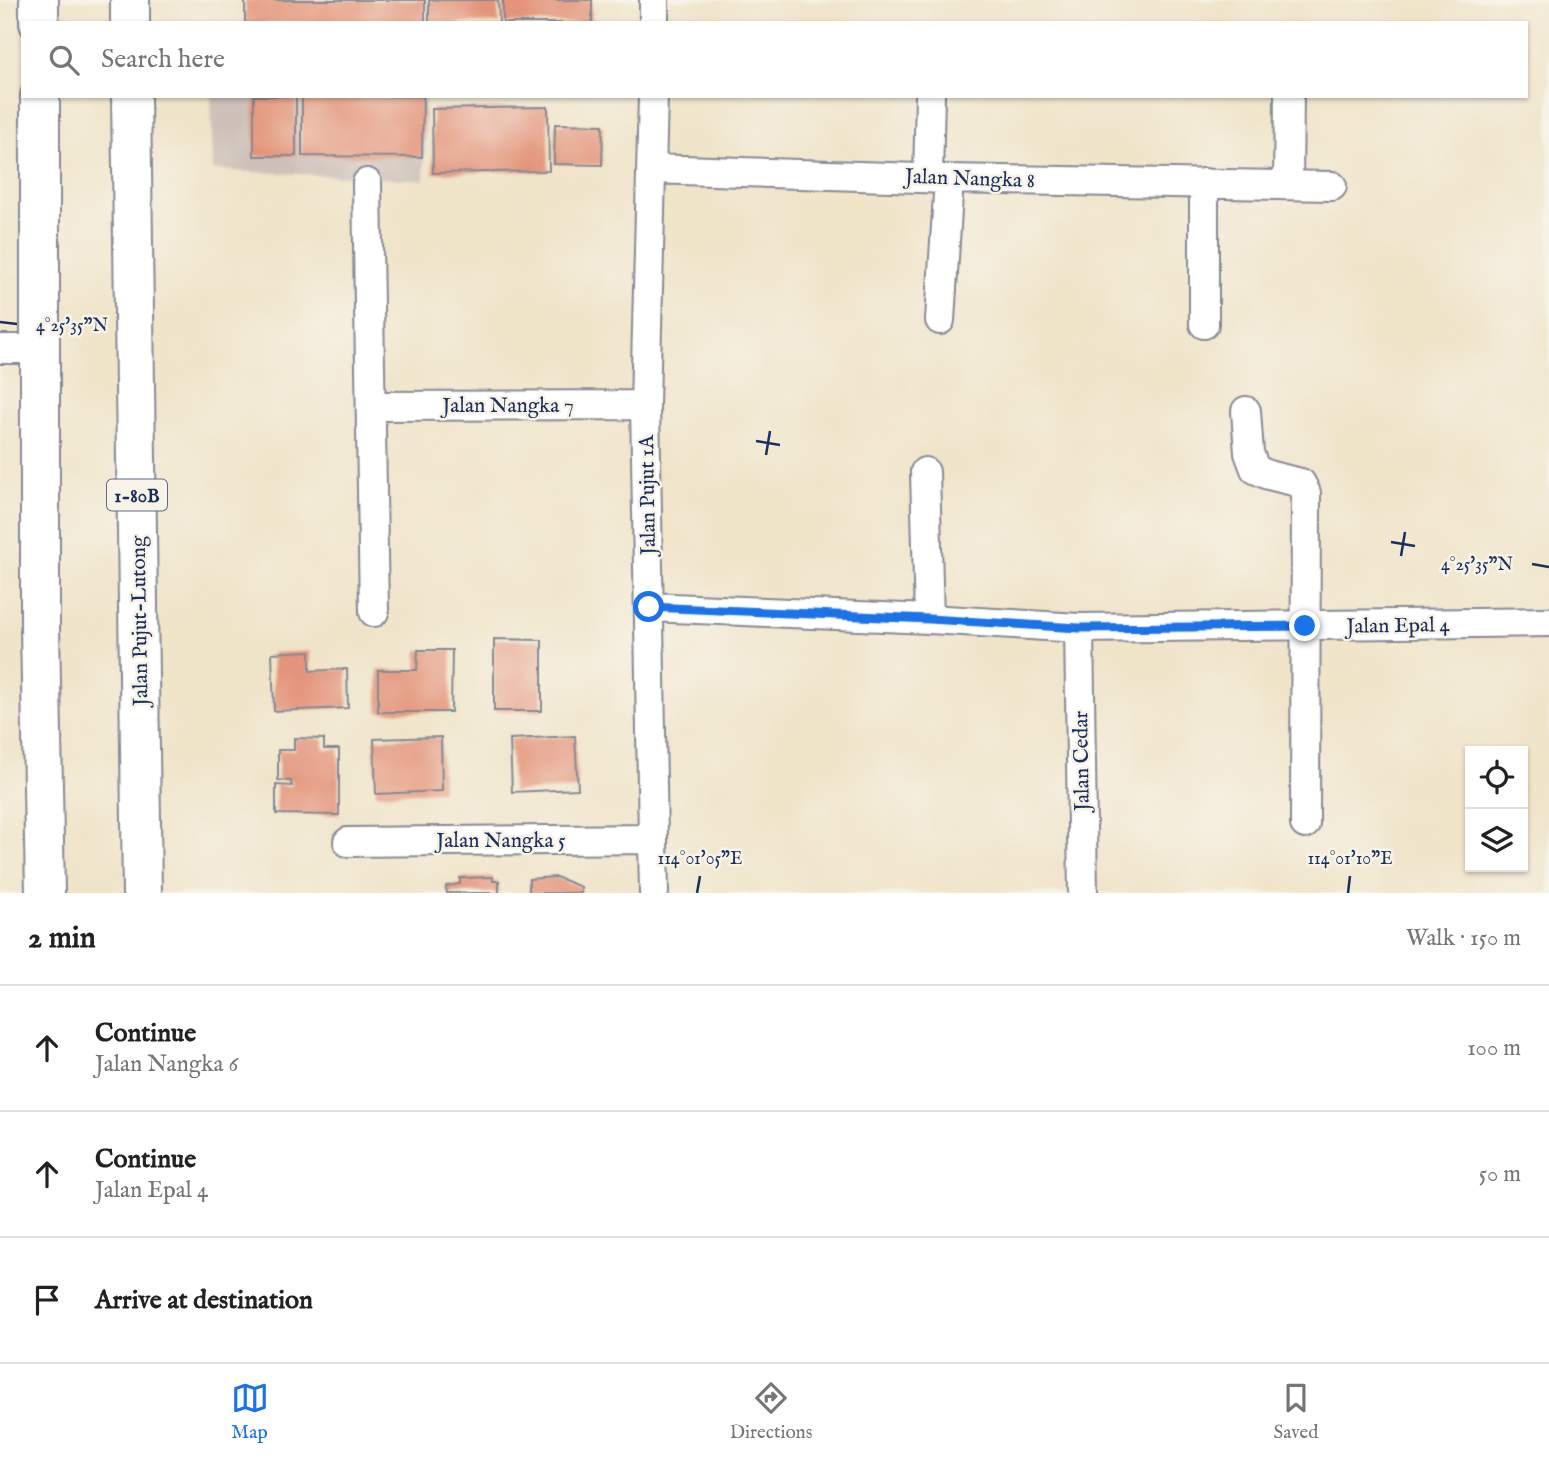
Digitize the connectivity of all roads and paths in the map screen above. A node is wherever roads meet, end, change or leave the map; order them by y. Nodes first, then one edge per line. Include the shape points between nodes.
1 (39, 0) edge
2 (130, 0) edge
3 (654, 0) edge
4 (39, 21) edge
5 (130, 21) edge
6 (654, 21) edge
7 (40, 98) edge
8 (131, 98) edge
9 (653, 98) edge
10 (930, 98) edge
11 (1289, 98) edge
12 (652, 169) junction
13 (938, 178) junction
14 (367, 183) dead end
15 (1204, 183) junction
16 (1288, 184) junction
17 (1332, 186) dead end
18 (940, 320) dead end
19 (1204, 324) dead end
20 (40, 348) junction
21 (0, 349) edge
22 (645, 405) junction
23 (371, 406) junction
24 (1246, 411) dead end
25 (925, 472) dead end
26 (649, 607) junction
27 (374, 612) dead end
28 (929, 619) junction
29 (1549, 622) edge
30 (1305, 626) junction
31 (1079, 628) junction
32 (1305, 824) dead end
33 (653, 839) junction
34 (348, 842) dead end
35 (45, 893) edge
36 (142, 893) edge
37 (654, 893) edge
38 (1083, 893) edge

1 - 4 highway
2 - 5 highway
3 - 6 street
7 - 20 highway
8 - 36 highway, Jalan Pujut-Lutong / 1-80B
9 - 12 street, Jalan Pujut 1A
10 - 13 street
11 - 16 street
12 - 13 street, Jalan Nangka 8
12 - 22 street, Jalan Pujut 1A
13 - 15 street, Jalan Nangka 8
13 - 18 street
14 - 23 street
15 - 16 street, Jalan Nangka 8
15 - 19 street
16 - 17 street, Jalan Nangka 8
20 - 21 street
20 - 35 highway
22 - 23 street, Jalan Nangka 7
22 - 26 street, Jalan Pujut 1A
23 - 27 street
24 - 30 street via 1255,469 1301,483 1306,493
25 - 28 street
26 - 28 street, Jalan Epal 4
26 - 33 street, Jalan Pujut 1A
28 - 31 street, Jalan Epal 4
29 - 30 street, Jalan Epal 4
30 - 31 street, Jalan Epal 4
30 - 32 street
31 - 38 street, Jalan Cedar
33 - 34 street, Jalan Nangka 5
33 - 37 street, Jalan Pujut 1A

